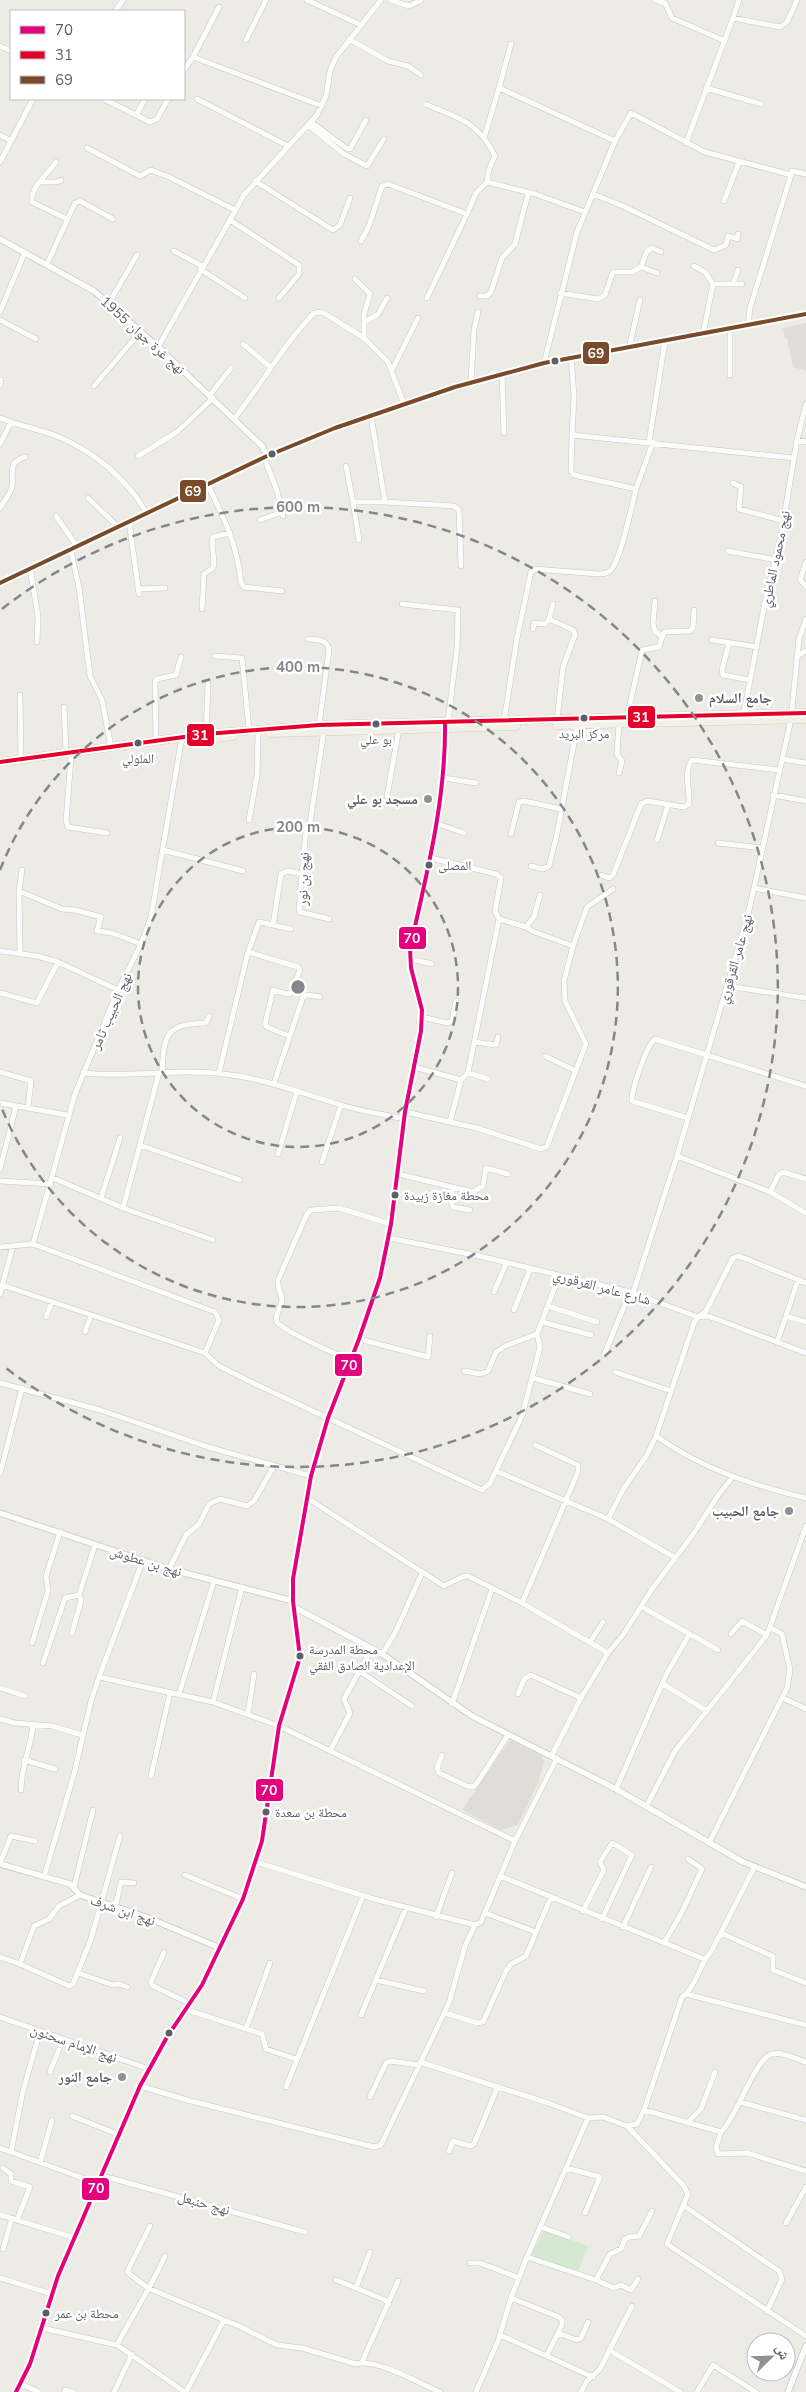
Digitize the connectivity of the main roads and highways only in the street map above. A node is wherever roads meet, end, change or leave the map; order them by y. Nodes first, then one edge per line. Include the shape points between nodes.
1 (806, 714) edge
2 (791, 716) junction
3 (743, 718) junction
4 (806, 719) edge
5 (578, 722) junction
6 (532, 723) junction
7 (446, 724) junction
8 (323, 727) junction
9 (249, 731) junction
10 (182, 740) junction
11 (68, 755) junction
12 (45, 758) junction
13 (0, 762) edge
14 (10, 763) junction
15 (0, 767) edge

1 - 2 main road
2 - 3 main road
2 - 4 main road
3 - 5 main road
3 - 5 main road via 627,717
5 - 6 main road
5 - 6 main road
6 - 7 main road
6 - 7 main road
7 - 8 main road
7 - 8 main road via 399,729
8 - 9 main road
8 - 9 main road
9 - 10 main road
9 - 10 main road via 206,734
10 - 11 main road
10 - 11 main road via 156,740
11 - 12 main road
12 - 14 main road
12 - 14 main road
13 - 14 main road
14 - 15 main road

